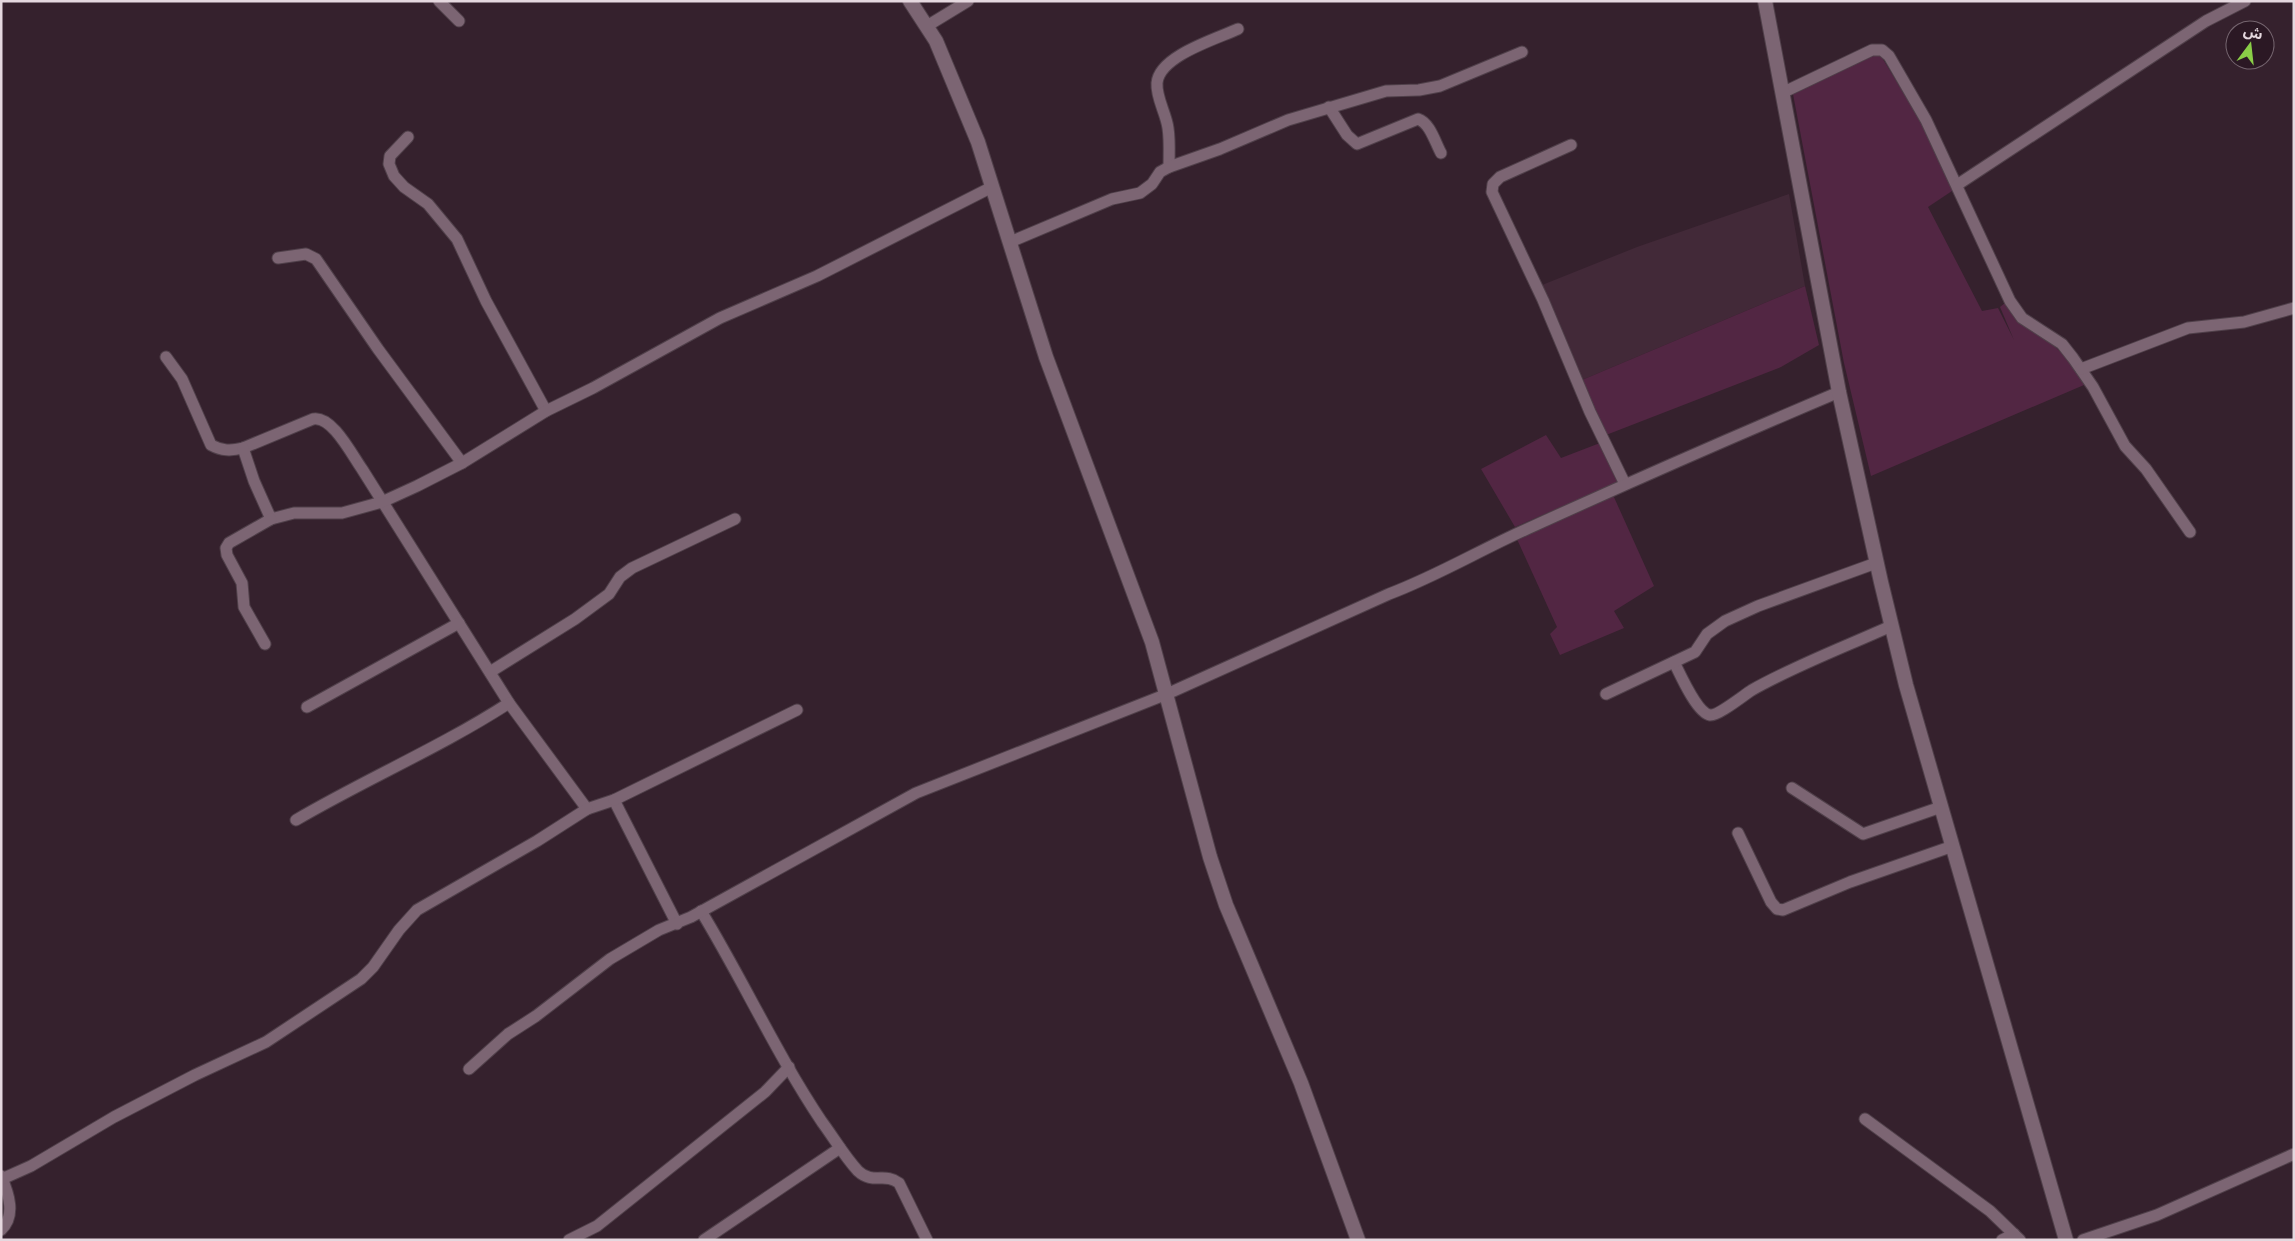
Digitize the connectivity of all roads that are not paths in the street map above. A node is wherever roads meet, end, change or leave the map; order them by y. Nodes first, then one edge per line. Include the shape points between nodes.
1 (439, 1) edge
2 (910, 1) edge
3 (968, 1) edge
4 (1765, 1) edge
5 (2245, 1) edge
6 (460, 20) dead end
7 (927, 26) junction
8 (1238, 29) dead end
9 (1522, 52) dead end
10 (1782, 93) junction
11 (1329, 107) junction
12 (408, 137) dead end
13 (1571, 145) dead end
14 (1441, 152) dead end
15 (1169, 167) junction
16 (1957, 185) junction
17 (992, 187) junction
18 (1010, 242) junction
19 (278, 258) dead end
20 (2294, 308) edge
21 (166, 357) dead end
22 (2081, 369) junction
23 (1840, 392) junction
24 (546, 412) junction
25 (243, 448) junction
26 (462, 464) junction
27 (1625, 484) junction
28 (382, 502) junction
29 (271, 519) junction
30 (735, 519) dead end
31 (2190, 532) dead end
32 (1876, 563) junction
33 (459, 623) junction
34 (1892, 626) junction
35 (265, 644) dead end
36 (1674, 662) junction
37 (490, 672) junction
38 (1167, 694) junction
39 (1606, 694) dead end
40 (509, 703) junction
41 (307, 707) dead end
42 (797, 710) dead end
43 (1792, 788) dead end
44 (614, 800) junction
45 (1941, 807) junction
46 (587, 809) junction
47 (296, 820) dead end
48 (1738, 833) dead end
49 (1953, 846) junction
50 (701, 911) junction
51 (677, 924) junction
52 (789, 1067) junction
53 (469, 1070) dead end
54 (1865, 1119) dead end
55 (840, 1148) junction
56 (2294, 1154) edge
57 (2, 1178) edge
58 (1, 1230) edge
59 (2017, 1237) edge
60 (569, 1240) edge
61 (704, 1240) edge
62 (927, 1240) edge
63 (1358, 1240) edge
64 (2002, 1240) edge
65 (2066, 1240) edge
66 (2083, 1240) edge

1 - 6 street
2 - 7 street
3 - 7 street
4 - 10 street
5 - 16 street via 2206,21
7 - 17 street via 978,142
8 - 15 street via 1180,54 1160,72 1157,81 1168,127
9 - 11 street via 1440,86 1386,91
10 - 16 street via 1872,50 1882,50 1889,56 1926,120
10 - 23 street
11 - 14 street via 1347,135 1357,144 1418,119 1428,127
11 - 15 street
12 - 24 street via 390,156 389,164 394,176 428,204 456,239
13 - 27 street via 1500,177 1493,184 1492,192 1544,300 1590,412
15 - 18 street via 1140,193 1112,199
16 - 22 street via 2010,302 2022,318 2062,344
17 - 18 street
17 - 24 street via 816,276 720,318
18 - 38 street via 1046,357 1139,604
19 - 26 street via 306,254 316,258
20 - 22 street via 2244,322 2188,328
21 - 25 street via 182,379 211,445 233,451
22 - 31 street via 2126,446
23 - 27 street
23 - 32 street
24 - 26 street
25 - 28 street via 320,418 326,420 340,436
25 - 29 street
26 - 28 street
27 - 38 street via 1422,581
28 - 29 street via 342,513 294,513
28 - 33 street
29 - 35 street via 229,543 226,548 242,583 244,607
30 - 37 street via 632,568 620,577 609,594 575,619
32 - 34 street
32 - 36 street via 1725,621 1708,634 1695,652
33 - 37 street
33 - 41 street
34 - 36 street via 1761,685 1731,702 1718,714 1709,715 1701,710
34 - 45 street
36 - 39 street
37 - 40 street
38 - 50 street via 916,793
38 - 63 street via 1210,857 1226,904 1298,1075
40 - 46 street
40 - 47 street via 441,744 342,793
42 - 44 street
43 - 45 street via 1863,834
44 - 46 street
44 - 51 street
45 - 49 street
46 - 57 street via 417,910 361,979 266,1042 195,1075 114,1117 31,1166
48 - 49 street via 1771,902 1783,910 1850,882
49 - 65 street
50 - 51 street
50 - 52 street
51 - 53 street via 659,930 610,959 502,1039
52 - 55 street
52 - 60 street via 765,1092 597,1226
54 - 59 street via 1990,1211
55 - 61 street
55 - 62 street via 866,1177 894,1179 899,1183
56 - 66 street via 2157,1215
57 - 58 street via 11,1215 9,1223
59 - 64 street

